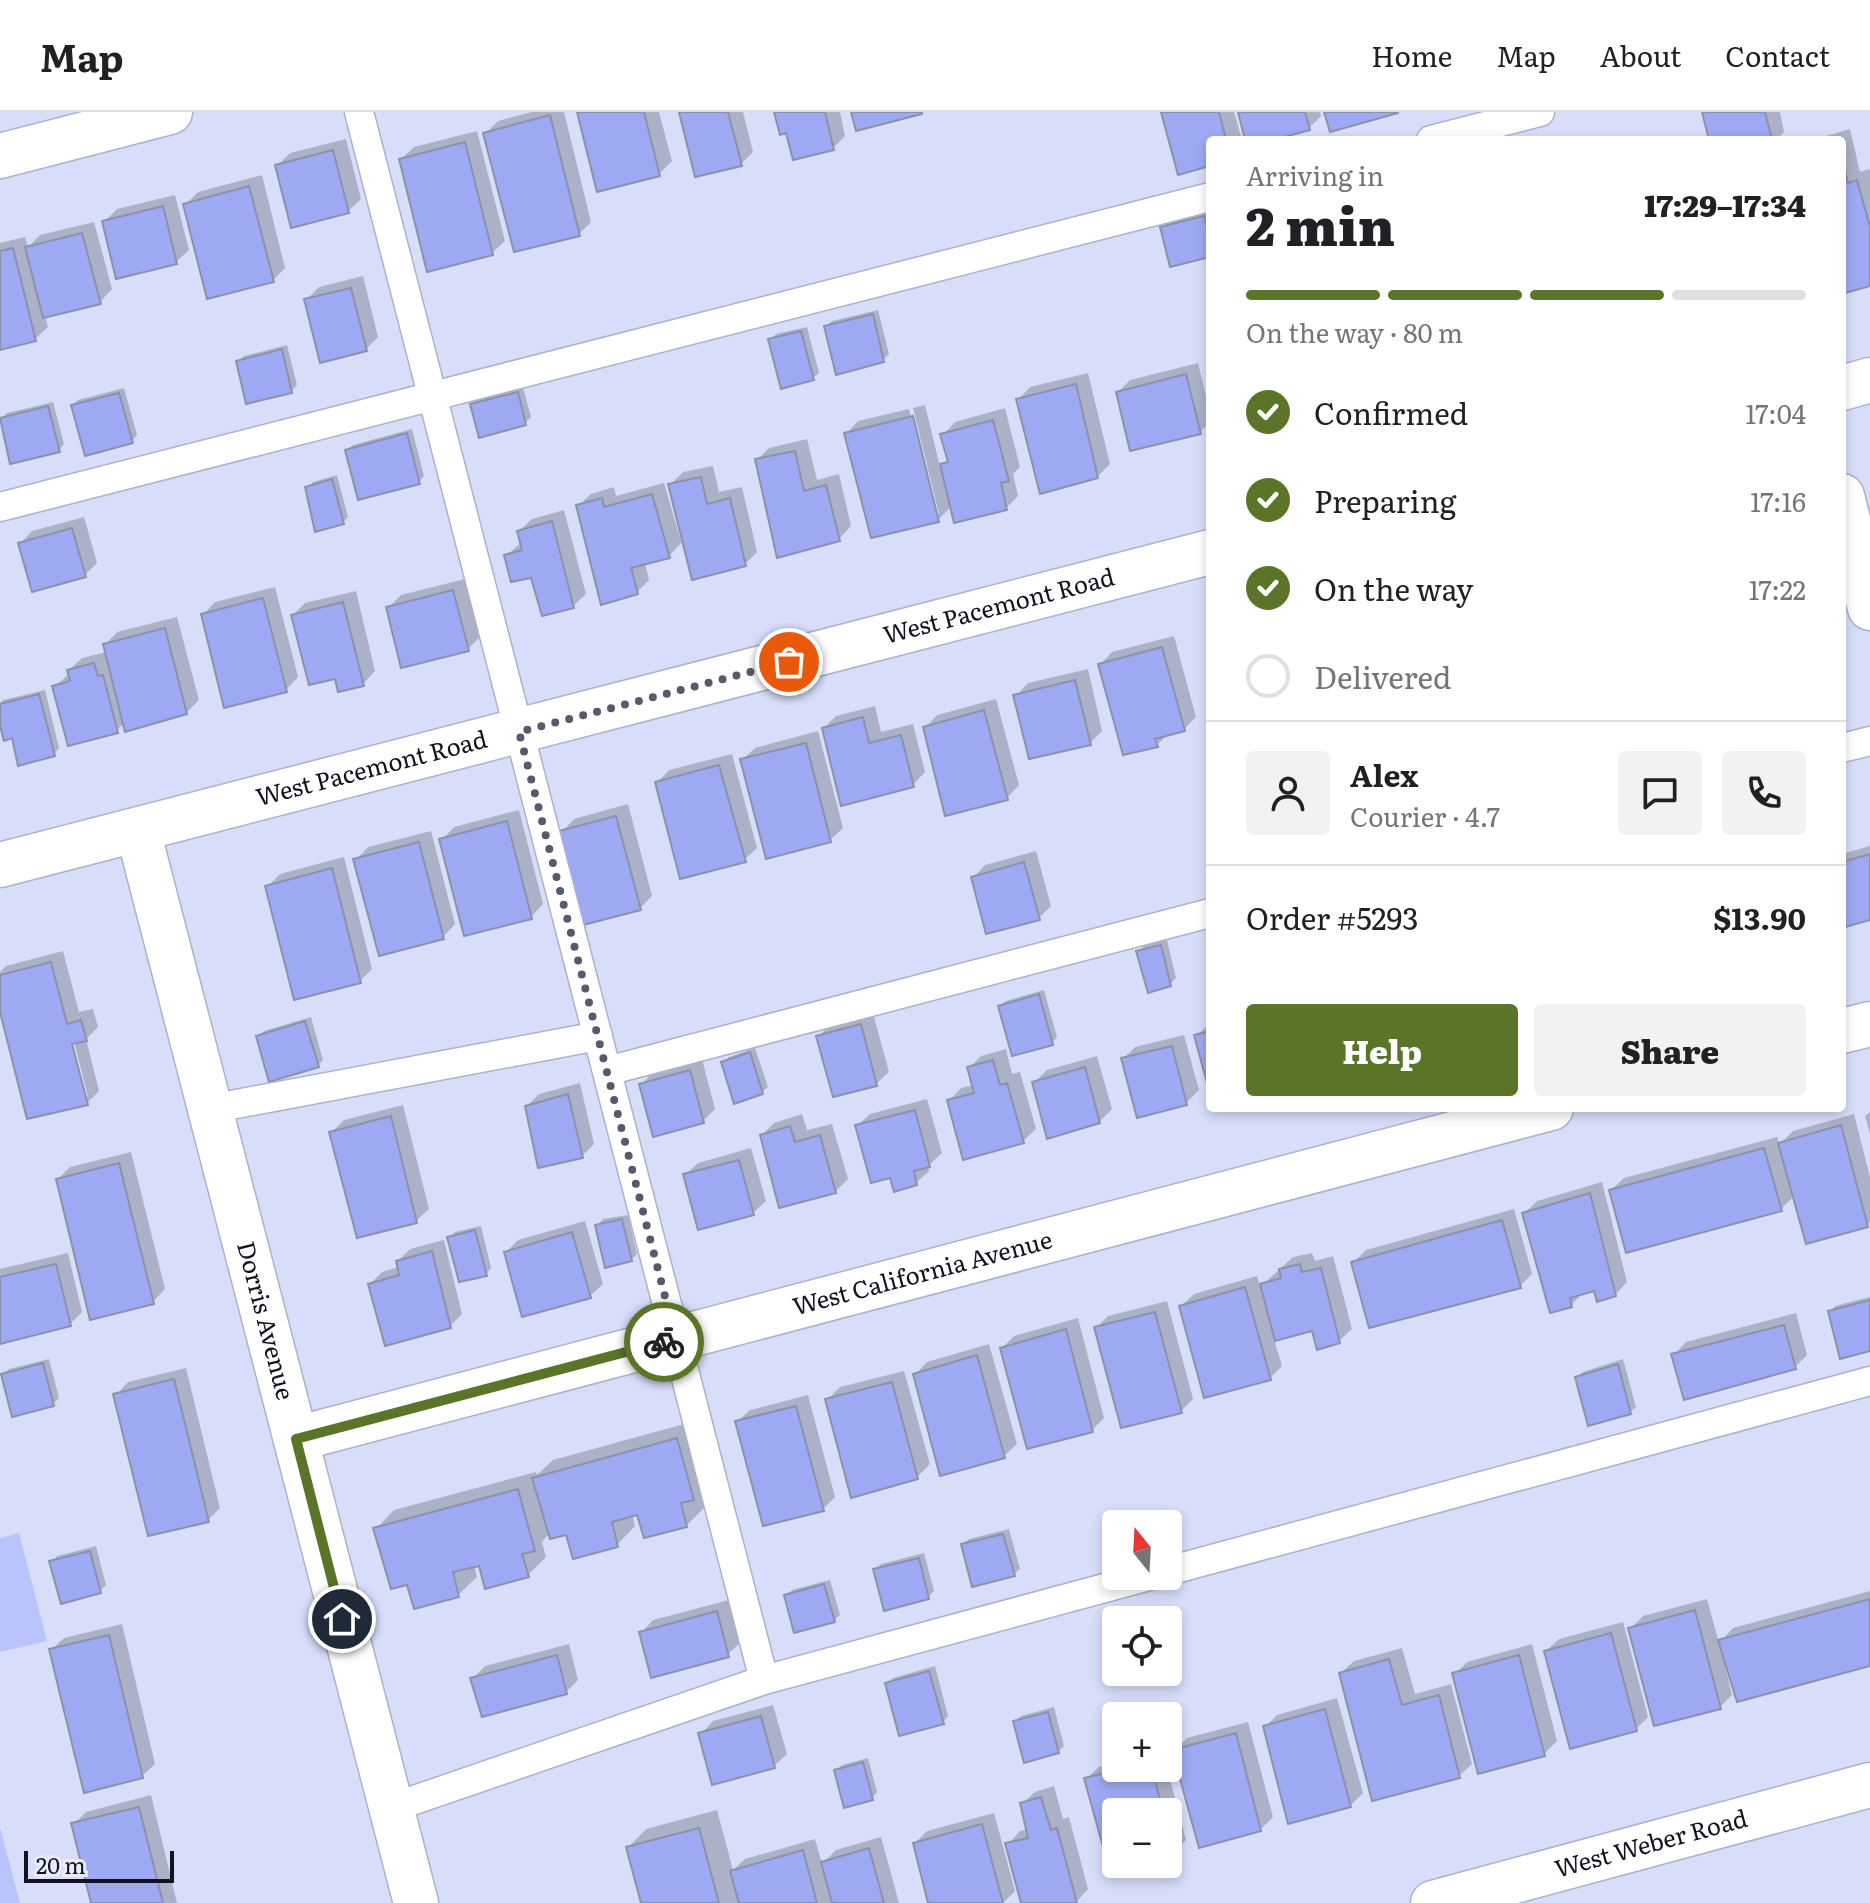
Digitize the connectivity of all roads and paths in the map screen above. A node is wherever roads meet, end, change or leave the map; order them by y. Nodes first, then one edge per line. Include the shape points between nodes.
1 (170, 112) edge
2 (359, 112) edge
3 (1540, 112) edge
4 (1447, 136) edge
5 (0, 156) edge
6 (1206, 198) edge
7 (1870, 380) edge
8 (1846, 387) edge
9 (433, 396) junction
10 (0, 507) edge
11 (1846, 512) edge
12 (1206, 553) edge
13 (1870, 608) edge
14 (519, 732) junction
15 (1870, 741) edge
16 (1846, 747) edge
17 (138, 831) junction
18 (0, 865) edge
19 (1206, 914) edge
20 (1870, 1024) edge
21 (1846, 1030) edge
22 (598, 1036) junction
23 (607, 1071) junction
24 (210, 1109) junction
25 (1536, 1112) edge
26 (676, 1339) junction
27 (1870, 1381) edge
28 (296, 1439) junction
29 (1182, 1567) edge
30 (1102, 1589) edge
31 (764, 1680) junction
32 (1870, 1785) edge
33 (391, 1808) junction
34 (416, 1903) edge
35 (1433, 1903) edge

1 - 5 street
2 - 9 lane
3 - 4 lane
6 - 9 lane
7 - 8 street
9 - 10 lane
9 - 14 lane
11 - 13 street
12 - 14 street, West Pacemont Road
14 - 17 street, West Pacemont Road
14 - 22 lane
15 - 16 lane
17 - 18 street, West Pacemont Road
17 - 24 street, Dorris Avenue
19 - 23 lane
20 - 21 street
22 - 23 lane
22 - 24 lane
23 - 26 lane
24 - 28 street, Dorris Avenue
25 - 26 street, West California Avenue
26 - 28 street, West California Avenue
26 - 31 lane
27 - 29 lane
28 - 33 street, Dorris Avenue
30 - 31 lane
31 - 33 lane
32 - 35 street, West Weber Road
33 - 34 street, Dorris Avenue

